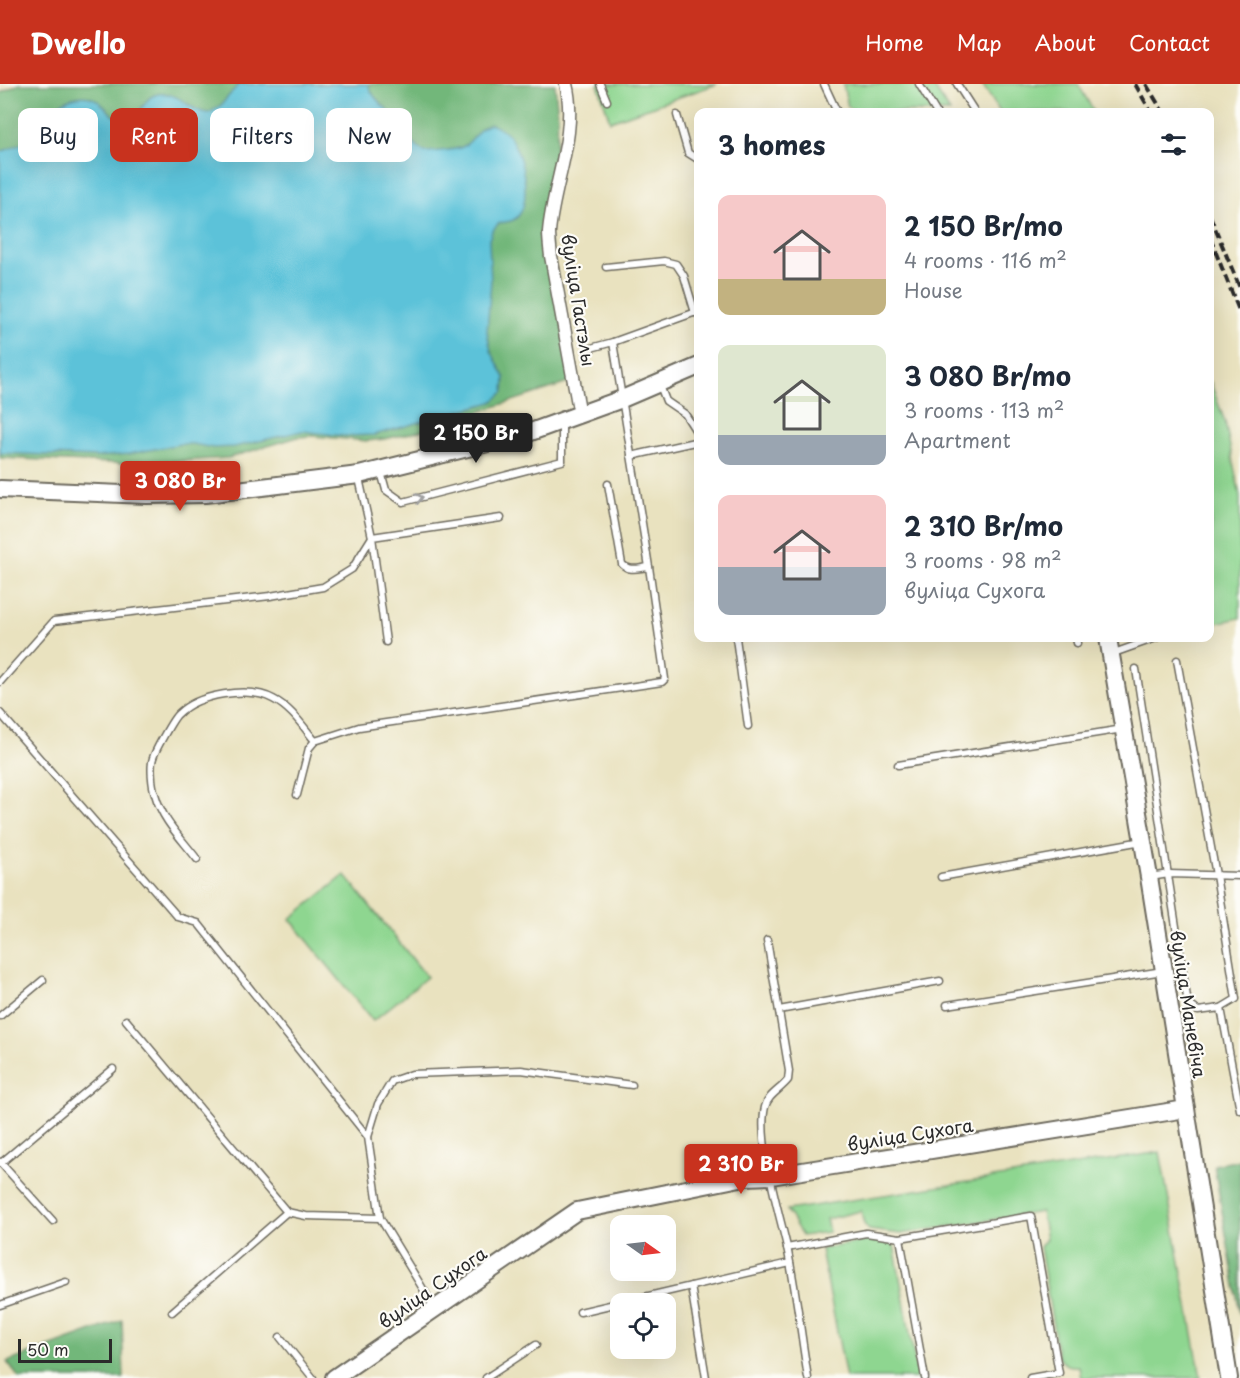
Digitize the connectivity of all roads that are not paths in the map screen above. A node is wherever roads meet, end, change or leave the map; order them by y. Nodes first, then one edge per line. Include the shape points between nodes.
1 (566, 84) edge
2 (600, 84) edge
3 (824, 84) edge
4 (920, 84) edge
5 (957, 84) edge
6 (607, 101) dead end
7 (835, 108) edge
8 (934, 108) edge
9 (972, 108) edge
10 (677, 115) dead end
11 (694, 157) edge
12 (606, 267) dead end
13 (694, 304) edge
14 (694, 313) edge
15 (613, 342) junction
16 (591, 348) dead end
17 (694, 368) edge
18 (659, 383) junction
19 (622, 399) junction
20 (580, 415) junction
21 (562, 422) junction
22 (694, 428) edge
23 (694, 442) edge
24 (631, 456) junction
25 (380, 469) junction
26 (358, 475) junction
27 (608, 484) dead end
28 (0, 489) edge
29 (501, 519) dead end
30 (372, 537) junction
31 (649, 567) junction
32 (387, 642) dead end
33 (737, 642) edge
34 (1132, 642) edge
35 (1109, 646) edge
36 (1177, 660) dead end
37 (1136, 669) dead end
38 (0, 682) edge
39 (0, 713) edge
40 (748, 726) dead end
41 (1124, 729) junction
42 (315, 741) junction
43 (898, 765) dead end
44 (297, 795) dead end
45 (1143, 841) junction
46 (198, 859) dead end
47 (1169, 874) junction
48 (1216, 875) junction
49 (1240, 876) edge
50 (942, 877) dead end
51 (1149, 877) junction
52 (767, 940) dead end
53 (1163, 971) junction
54 (43, 980) dead end
55 (940, 981) dead end
56 (947, 1005) dead end
57 (1221, 1008) junction
58 (779, 1011) junction
59 (0, 1016) edge
60 (126, 1020) dead end
61 (113, 1069) dead end
62 (632, 1085) dead end
63 (1186, 1109) junction
64 (1240, 1110) edge
65 (368, 1137) junction
66 (1, 1162) edge
67 (771, 1176) junction
68 (287, 1212) junction
69 (380, 1218) junction
70 (53, 1221) dead end
71 (900, 1238) junction
72 (787, 1248) junction
73 (790, 1263) junction
74 (66, 1282) dead end
75 (691, 1286) junction
76 (0, 1305) edge
77 (434, 1308) junction
78 (172, 1312) dead end
79 (580, 1312) dead end
80 (280, 1337) dead end
81 (536, 1345) dead end
82 (313, 1378) edge
83 (334, 1378) edge
84 (486, 1378) edge
85 (706, 1378) edge
86 (808, 1378) edge
87 (925, 1378) edge
88 (1030, 1378) edge
89 (1229, 1378) edge

1 - 20 street, вуліца Гастэлы via 567,140 549,234
2 - 6 lane
3 - 7 lane
4 - 8 lane
5 - 9 lane
10 - 11 lane via 688,153
12 - 13 lane via 664,261 676,264
14 - 15 lane
15 - 16 lane
15 - 19 lane
17 - 18 street
18 - 19 street
18 - 22 lane via 666,401 685,414
19 - 20 street
19 - 24 lane
20 - 21 street
21 - 25 street
25 -> 21 lane via 386,490 403,502 562,461
23 - 24 lane
24 - 31 lane
25 - 26 street
26 - 28 street via 206,494
26 - 30 lane
27 - 31 lane via 622,564 631,569
29 - 30 lane
30 - 32 lane
30 - 38 lane via 352,569 323,588 54,621
31 - 42 lane via 665,675 662,682 359,728
33 - 40 lane
34 - 35 lane
35 - 41 street, вуліца Маневіча
36 - 48 lane
37 - 47 lane
39 - 65 lane via 178,917 198,923
41 - 43 lane
41 - 45 street, вуліца Маневіча
42 - 44 lane via 309,748
42 - 46 lane via 291,711 273,698 252,692 202,699 177,714 152,759 154,792 164,816
45 - 50 lane
45 - 51 street, вуліца Маневіча
47 - 48 lane
47 - 51 lane
47 - 57 lane via 1188,1004 1198,1011
48 - 49 lane
48 - 57 lane via 1236,999
51 - 53 street, вуліца Маневіча
52 - 58 lane
53 - 56 lane
53 - 63 street, вуліца Маневіча
54 - 59 lane
55 - 58 lane
57 - 64 lane
58 - 67 lane via 789,1071 788,1080 765,1104
60 - 68 lane
61 - 66 lane
62 - 65 lane via 521,1070 412,1074 392,1081 378,1104
63 - 67 street, вуліца Сухога
63 - 89 street, вуліца Маневіча
65 - 69 lane
66 - 70 lane
67 - 72 lane
67 - 77 street, вуліца Сухога via 745,1177 577,1211
68 - 69 lane
68 - 78 lane
69 - 77 lane
71 - 72 lane via 866,1233
71 - 87 lane
71 - 88 lane via 1032,1216 1059,1373
72 - 73 lane
73 - 75 lane
73 - 86 lane
74 - 76 lane
75 - 79 lane
75 - 85 lane
77 - 83 street, вуліца Сухога
80 - 82 lane
81 - 84 lane

